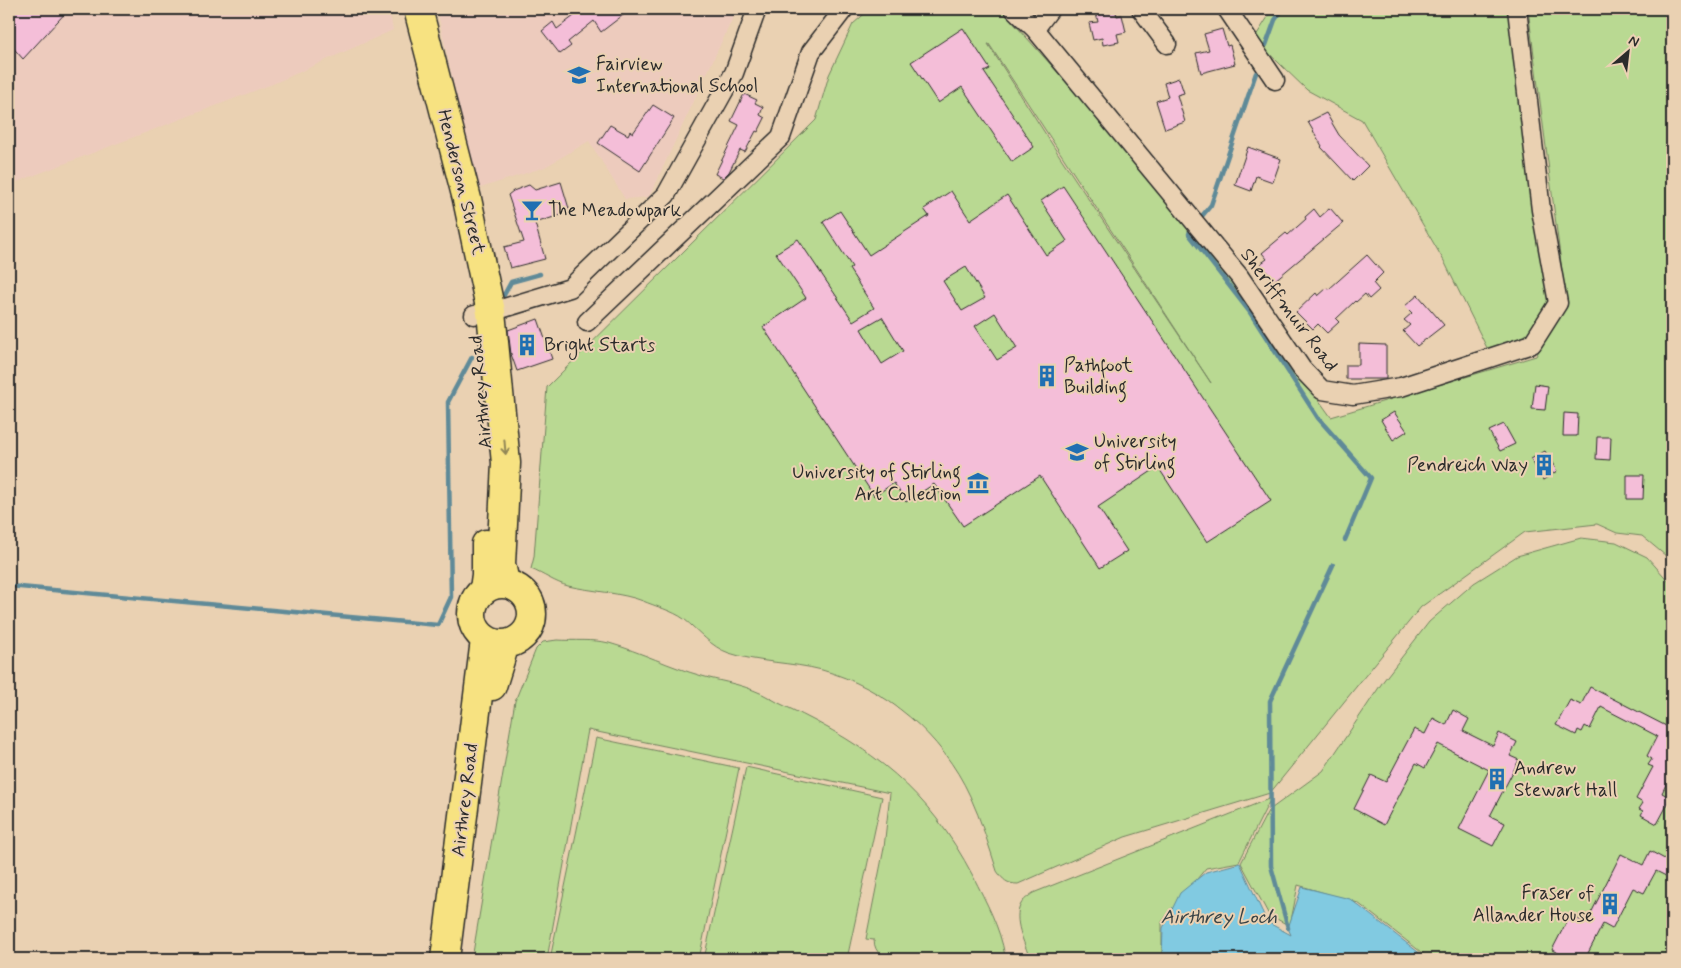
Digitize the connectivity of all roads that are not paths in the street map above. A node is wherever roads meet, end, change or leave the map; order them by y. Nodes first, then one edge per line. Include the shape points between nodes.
1 (418, 9) edge
2 (757, 9) edge
3 (844, 9) edge
4 (1014, 9) edge
5 (1050, 9) edge
6 (1141, 9) edge
7 (1227, 9) edge
8 (1517, 9) edge
9 (1035, 29) junction
10 (1167, 44) dead end
11 (1275, 80) dead end
12 (483, 313) junction
13 (587, 322) dead end
14 (494, 586) junction
15 (495, 642) junction
16 (445, 959) edge
17 (456, 959) edge

1 - 12 main road, Henderson Street via 429,53 455,215
2 - 12 street via 734,73 666,195 570,288
3 - 13 street via 810,52 781,137
4 - 9 street, Sheriffmuir Road
5 - 9 street
6 - 10 street
7 - 11 street
8 - 9 street, Sheriffmuir Road via 1541,210 1558,303 1532,344 1401,387 1353,395 1322,390 1302,369 1239,276
12 - 14 main road, Airthrey Road via 506,462 501,564
14 - 15 main road via 478,594 473,603 472,617 475,629
14 - 15 main road via 519,588 532,606 532,619 527,631 517,640
15 - 16 main road, Airthrey Road
15 - 17 main road, Airthrey Road

